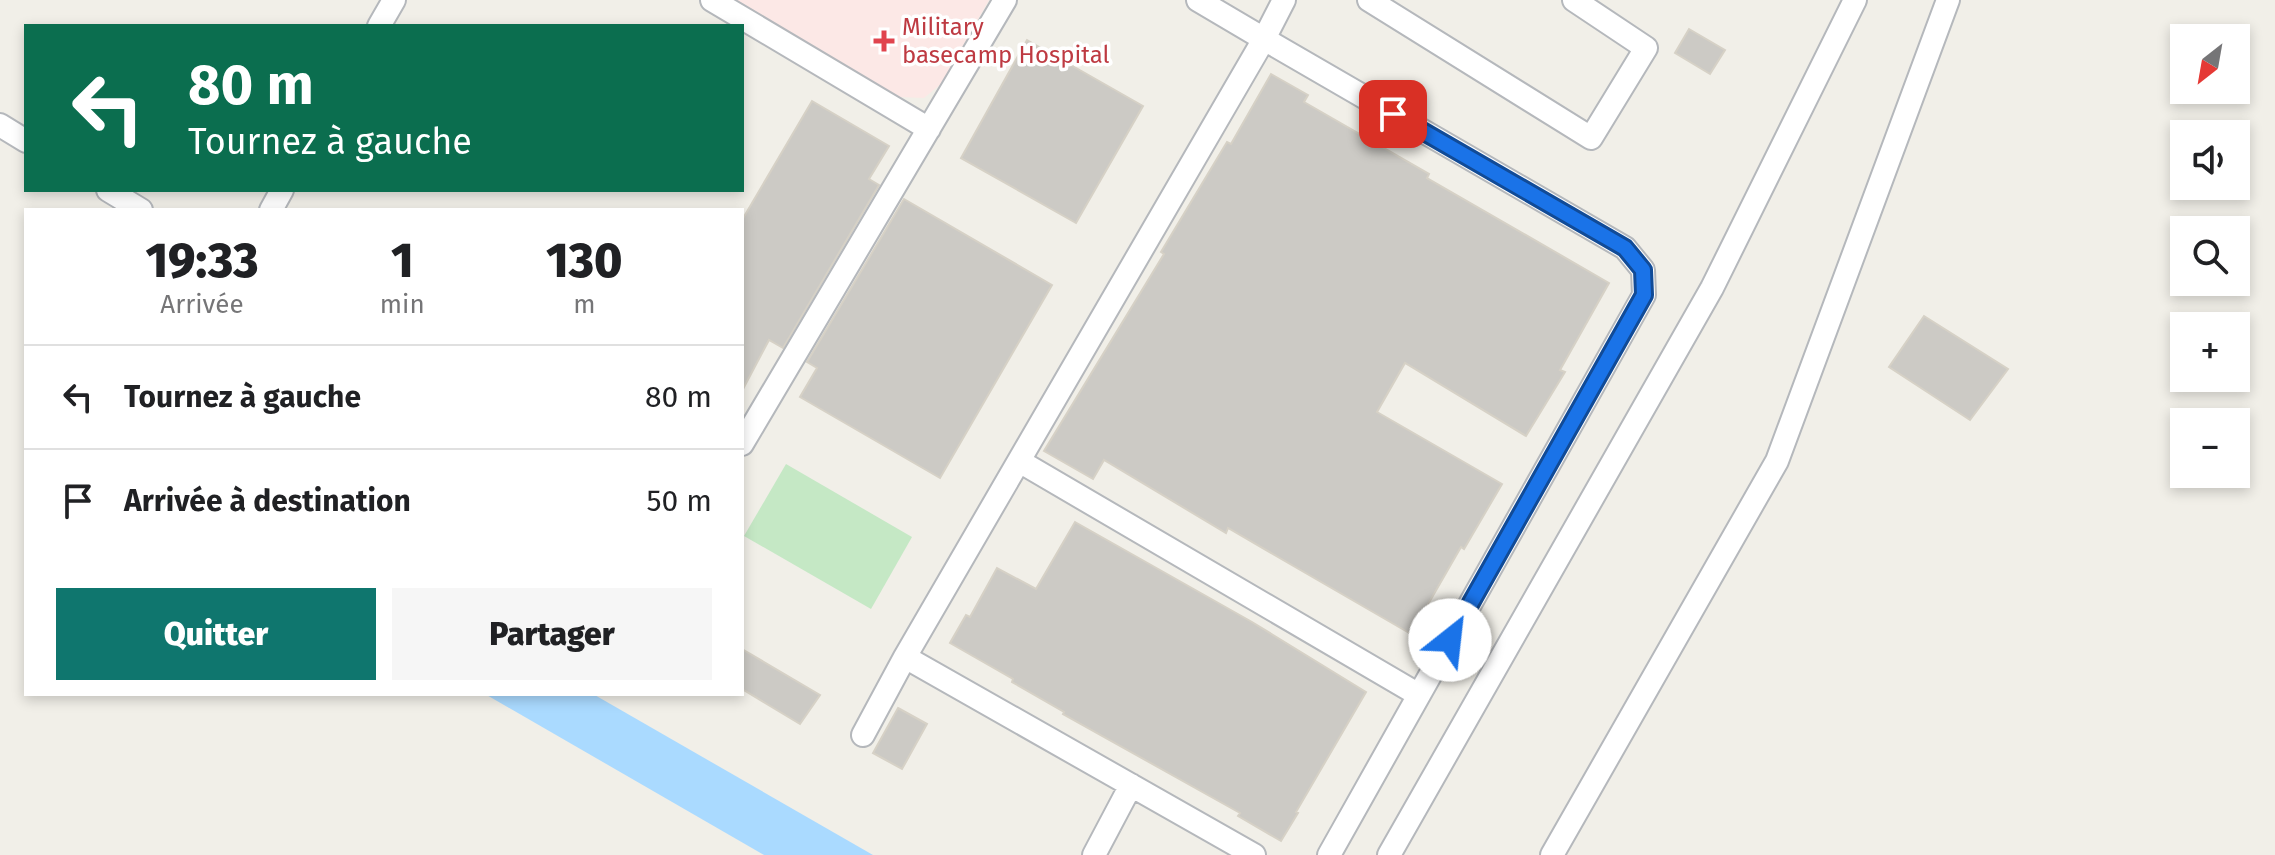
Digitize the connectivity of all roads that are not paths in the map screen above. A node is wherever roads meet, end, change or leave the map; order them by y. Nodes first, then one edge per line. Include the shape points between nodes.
1 (394, 0) edge
2 (712, 0) edge
3 (1005, 0) edge
4 (1198, 0) edge
5 (1284, 0) edge
6 (1369, 0) edge
7 (1574, 0) edge
8 (1855, 0) edge
9 (1948, 0) edge
10 (380, 24) edge
11 (1264, 39) junction
12 (1, 128) edge
13 (929, 129) junction
14 (24, 140) edge
15 (111, 192) edge
16 (138, 208) edge
17 (744, 441) edge
18 (1019, 461) junction
19 (905, 657) junction
20 (1419, 695) junction
21 (863, 735) dead end
22 (1131, 785) junction
23 (1094, 855) edge
24 (1254, 855) edge
25 (1329, 855) edge
26 (1389, 855) edge
27 (1552, 855) edge

1 - 10 lane
2 - 13 lane
3 - 13 lane
4 - 11 lane
5 - 11 lane
6 - 7 lane via 1591,138 1646,48
8 - 26 lane via 1712,288
9 - 27 lane via 1777,461
11 - 18 lane
11 - 20 lane via 1625,248 1643,270 1644,295
12 - 14 lane
13 - 17 lane
15 - 16 lane
18 - 19 lane
18 - 20 lane
19 - 21 lane
19 - 22 lane
20 - 25 lane
22 - 23 lane
22 - 24 lane

